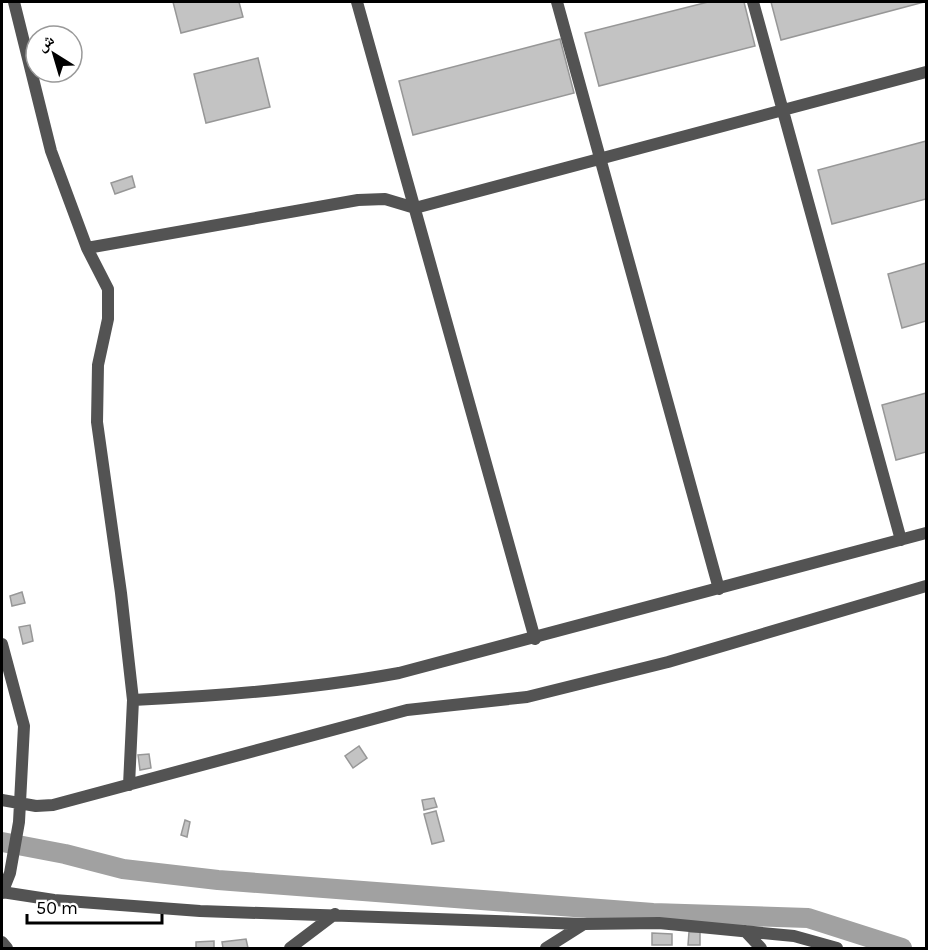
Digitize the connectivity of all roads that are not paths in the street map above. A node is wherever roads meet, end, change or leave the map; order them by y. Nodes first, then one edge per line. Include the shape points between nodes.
1 (14, 2) edge
2 (357, 2) edge
3 (557, 2) edge
4 (753, 2) edge
5 (927, 72) edge
6 (782, 111) junction
7 (598, 159) junction
8 (415, 208) junction
9 (87, 248) junction
10 (927, 533) edge
11 (901, 540) junction
12 (927, 586) edge
13 (719, 589) junction
14 (535, 639) junction
15 (2, 644) edge
16 (133, 700) junction
17 (129, 785) junction
18 (2, 800) edge
19 (20, 803) junction
20 (2, 892) edge
21 (335, 914) junction
22 (584, 924) junction
23 (745, 931) junction
24 (2, 942) edge
25 (7, 948) edge
26 (290, 948) edge
27 (546, 948) edge
28 (761, 948) edge
29 (837, 948) edge

1 - 9 street via 51,151
2 - 8 street
3 - 7 street
4 - 6 street
5 - 6 street
6 - 7 street
6 - 11 street
7 - 8 street
7 - 13 street
8 - 9 street via 385,199 358,200
8 - 14 street
9 - 16 street via 108,289 108,319 98,365 97,422
10 - 11 street
11 - 13 street
12 - 17 street via 668,662 519,698 407,710
13 - 14 street
14 - 16 street via 349,682 226,696
15 - 19 street via 24,726
16 - 17 street
17 - 19 street via 53,805
18 - 19 street
19 - 20 street via 10,873
20 - 21 street via 54,900 190,910
21 - 22 street
21 - 26 street
22 - 23 street via 659,923
22 - 27 street
23 - 28 street
23 - 29 street via 794,936
24 - 25 street

